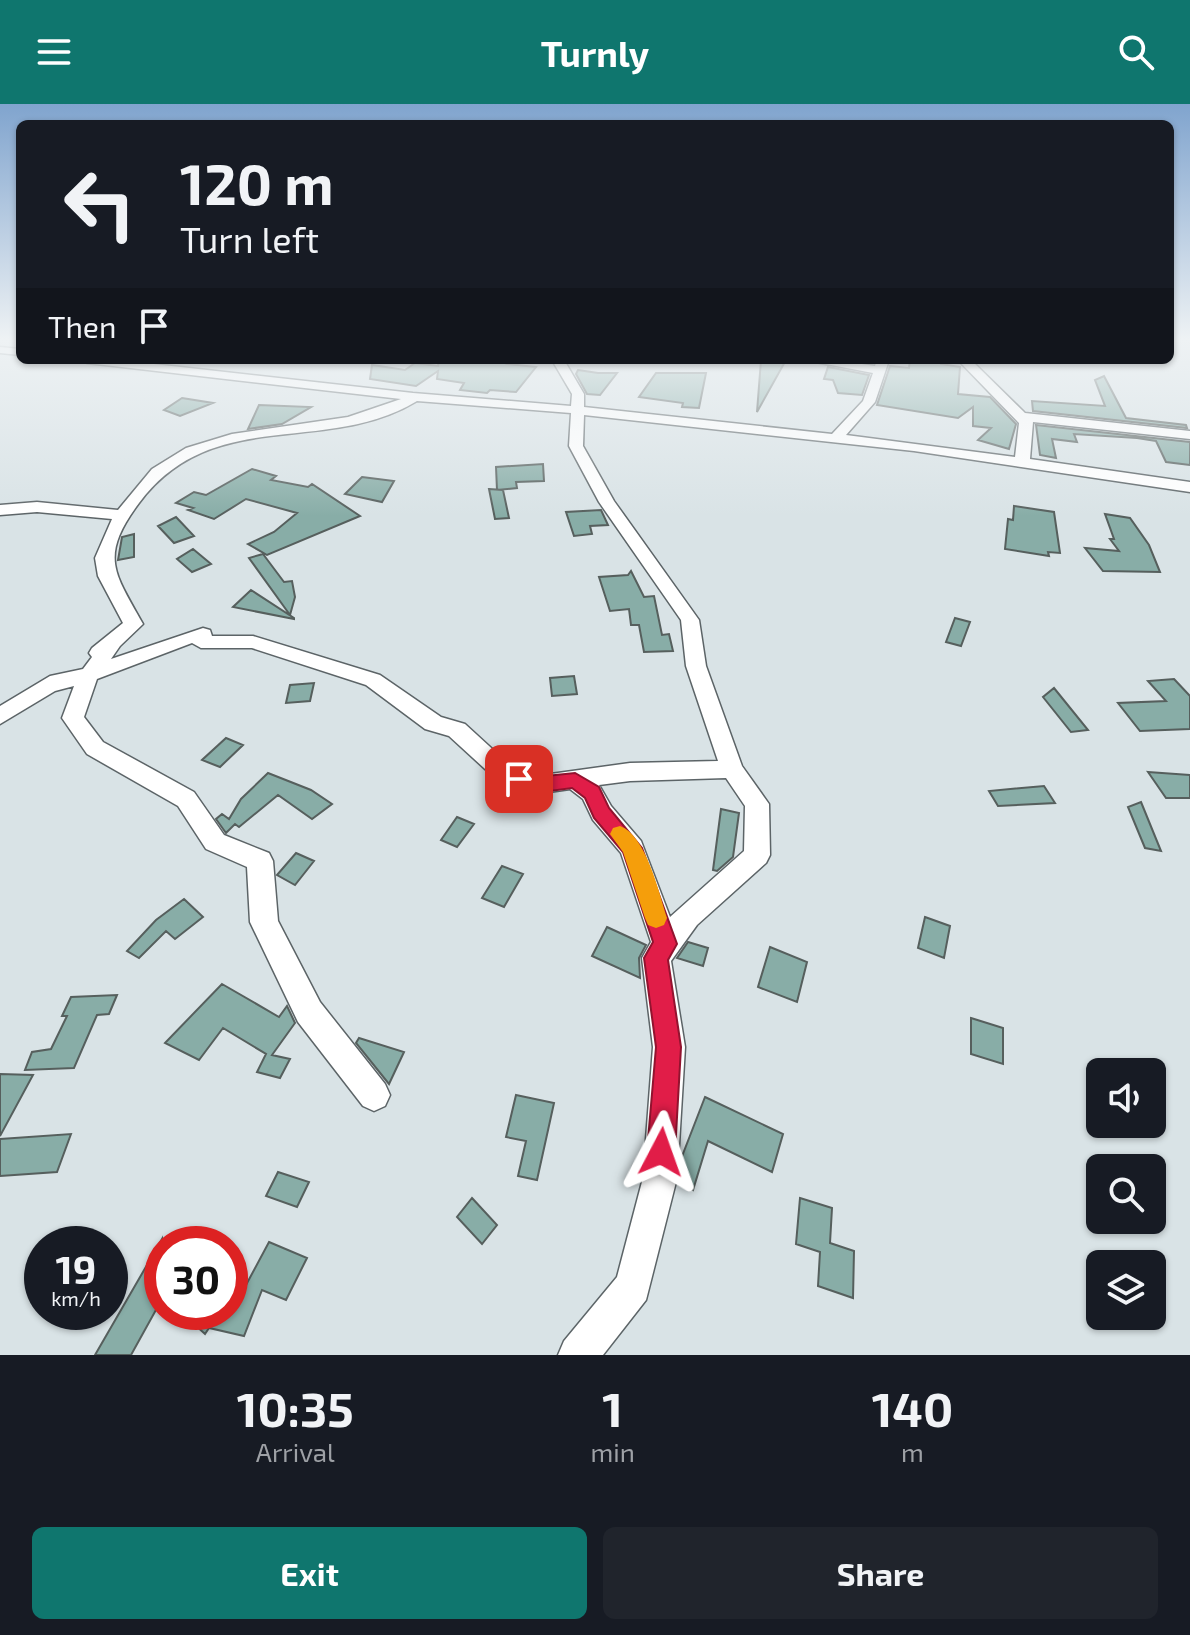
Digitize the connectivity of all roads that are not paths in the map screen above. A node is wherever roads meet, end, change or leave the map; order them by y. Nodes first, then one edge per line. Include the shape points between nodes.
1 (355, 398) edge
2 (417, 398) edge
3 (423, 398) edge
4 (577, 398) edge
5 (870, 398) edge
6 (1004, 398) edge
7 (576, 410) junction
8 (1024, 417) junction
9 (342, 423) junction
10 (1190, 435) edge
11 (834, 440) junction
12 (1022, 463) junction
13 (1190, 487) edge
14 (0, 510) edge
15 (122, 515) junction
16 (110, 646) junction
17 (87, 678) junction
18 (46, 687) junction
19 (0, 716) edge
20 (732, 769) junction
21 (575, 780) junction
22 (666, 944) junction
23 (374, 1095) dead end
24 (578, 1355) edge

1 - 9 street
2 - 9 street
3 - 7 street
4 - 7 street
5 - 11 street
6 - 8 street
7 - 11 street
7 - 20 street via 576,446 607,502 690,620 696,666
8 - 10 street
8 - 12 street
9 - 15 street via 203,445 170,462
11 - 12 street
12 - 13 street
14 - 15 street via 37,507
15 - 16 street via 104,558 107,576 133,624
16 - 17 street
16 - 18 street
17 - 18 street
17 - 21 street via 203,634 201,642 253,642 373,680 433,723 457,730 504,773 535,785
17 - 23 street via 73,718 95,748 186,799 215,842 260,861 264,922 309,1012
18 - 19 street
20 - 21 street via 630,772
20 - 22 street via 757,804 757,855 687,916
21 - 22 street via 592,793 632,848
22 - 24 street via 656,958 669,1047 660,1178 633,1287

